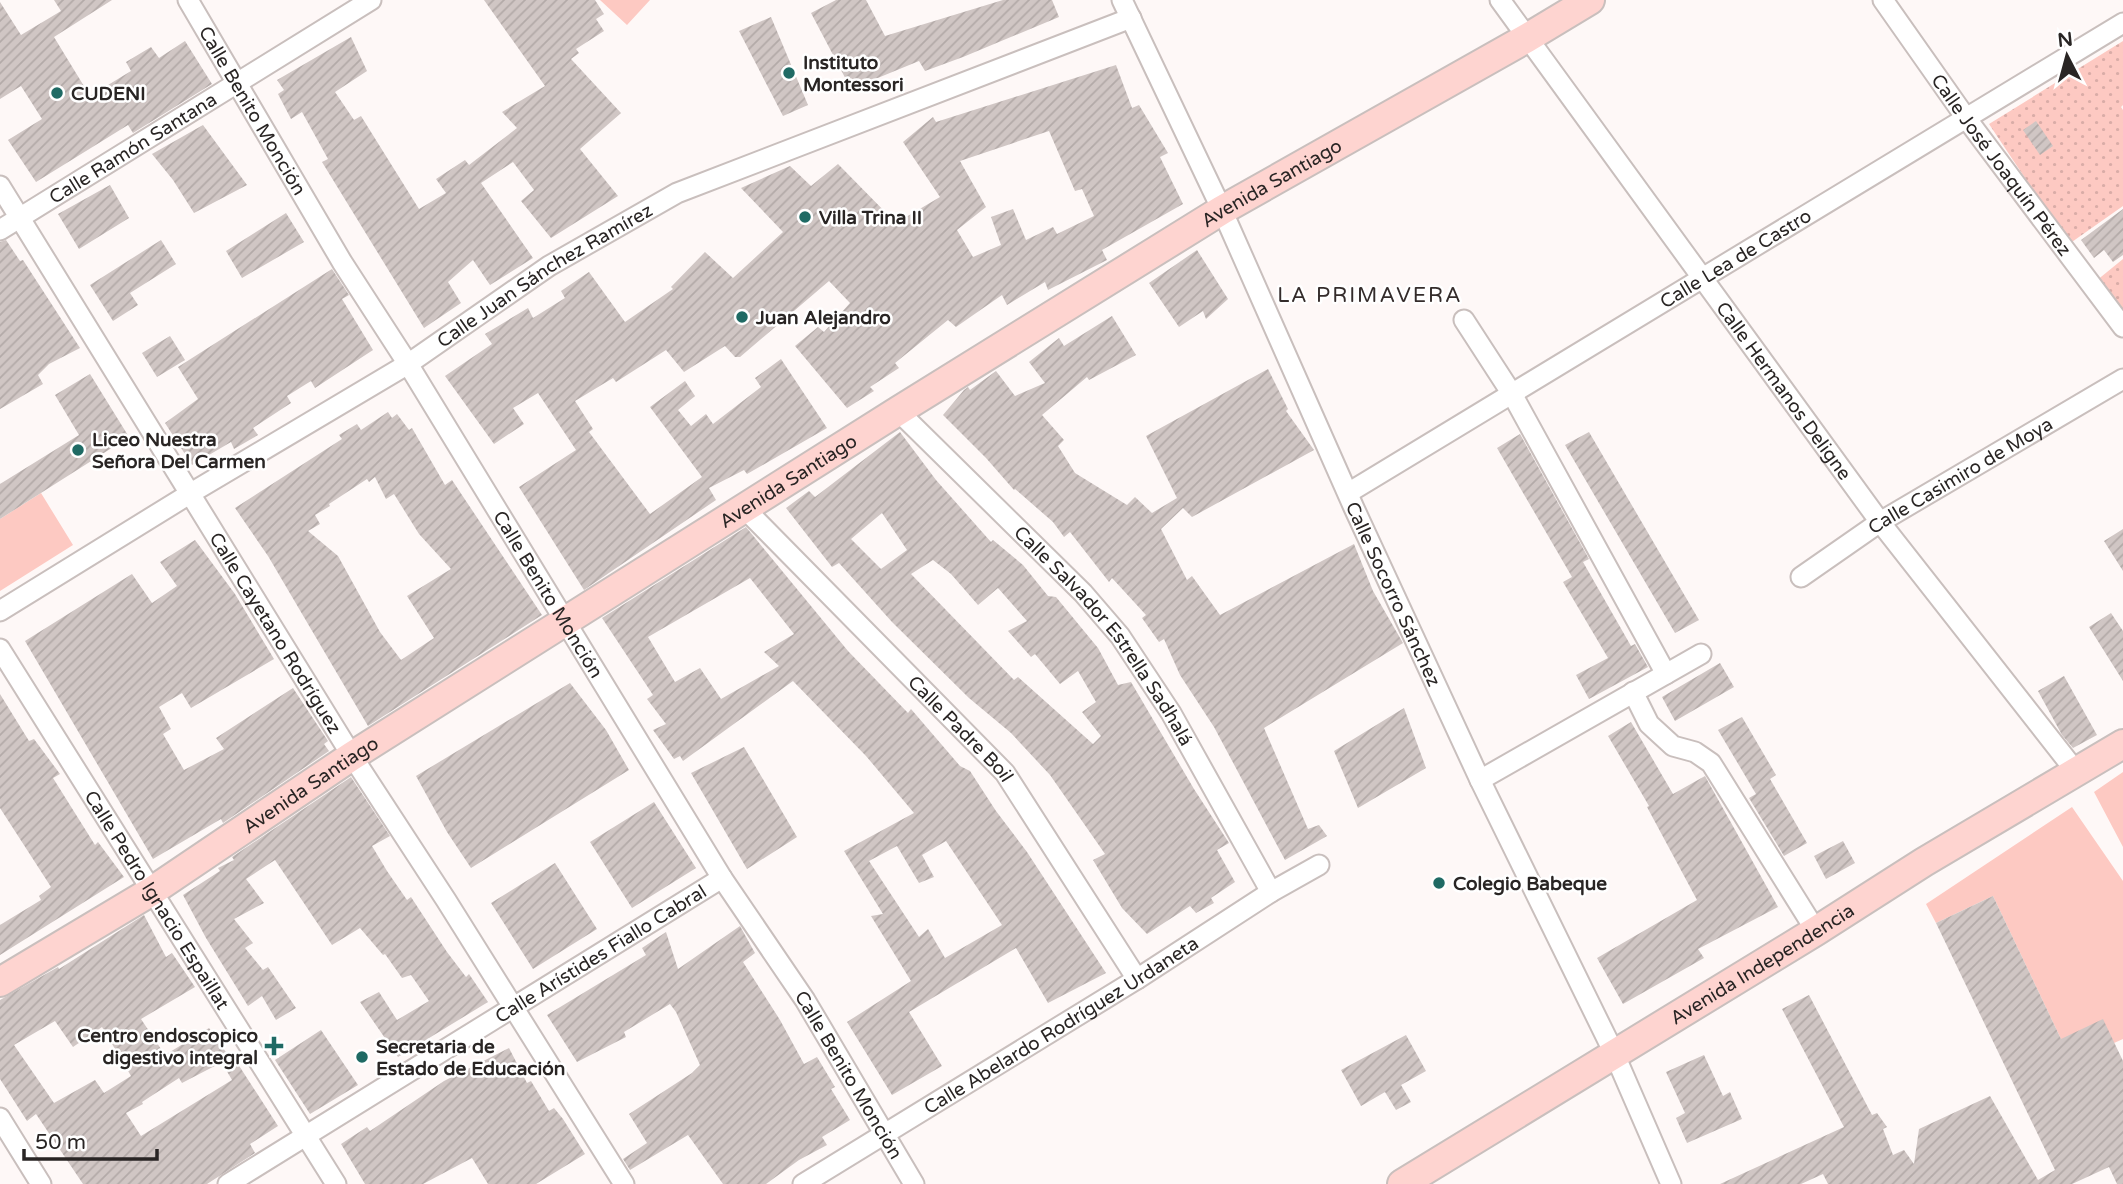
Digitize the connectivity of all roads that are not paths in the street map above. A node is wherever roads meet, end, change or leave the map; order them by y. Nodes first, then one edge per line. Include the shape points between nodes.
1 (188, 0) edge
2 (371, 0) edge
3 (1500, 0) edge
4 (1590, 0) edge
5 (1883, 0) edge
6 (1127, 9) edge
7 (2123, 23) edge
8 (1527, 38) junction
9 (237, 82) junction
10 (1966, 118) junction
11 (0, 186) edge
12 (1222, 210) junction
13 (19, 218) junction
14 (0, 230) edge
15 (1702, 278) junction
16 (1464, 320) dead end
17 (2123, 327) edge
18 (408, 364) junction
19 (2123, 379) edge
20 (1512, 394) junction
21 (898, 411) junction
22 (191, 493) junction
23 (1348, 493) junction
24 (745, 509) junction
25 (1880, 522) junction
26 (1801, 577) dead end
27 (0, 611) edge
28 (566, 621) junction
29 (0, 649) edge
30 (1701, 654) dead end
31 (1666, 674) junction
32 (1633, 692) junction
33 (2123, 744) edge
34 (352, 756) junction
35 (2077, 773) junction
36 (1480, 780) junction
37 (1319, 865) dead end
38 (722, 878) junction
39 (152, 891) junction
40 (1271, 892) junction
41 (1816, 931) junction
42 (1137, 979) junction
43 (0, 982) edge
44 (513, 1007) junction
45 (1614, 1053) junction
46 (0, 1118) edge
47 (883, 1135) junction
48 (306, 1136) junction
49 (41, 1184) edge
50 (228, 1184) edge
51 (336, 1184) edge
52 (624, 1184) edge
53 (803, 1184) edge
54 (914, 1184) edge
55 (1402, 1184) edge
56 (1671, 1184) edge

1 - 9 street, Calle Benito Monción
2 - 9 street, Calle Ramón Santana
3 - 8 street, Calle Hermanos Deligne
4 - 8 main road, Avenida Santiago
5 - 10 street, Calle José Joaquín Pérez
6 - 12 street, Calle Socorro Sánchez
6 - 18 street, Calle Juan Sánchez Ramírez via 677,193 549,266
7 - 10 street, Calle Lea de Castro
8 - 12 main road, Avenida Santiago
8 - 15 street, Calle Hermanos Deligne
9 - 13 street, Calle Ramón Santana
9 - 18 street, Calle Benito Monción via 342,262
10 - 15 street, Calle Lea de Castro
10 - 17 street, Calle José Joaquín Pérez
11 - 13 street, Calle Cayetano Rodríguez
12 - 21 main road, Avenida Santiago
12 - 23 street, Calle Socorro Sánchez
13 - 14 street, Calle Ramón Santana
13 - 22 street, Calle Cayetano Rodríguez
15 - 20 street, Calle Lea de Castro
15 - 25 street, Calle Hermanos Deligne
16 - 20 street
18 - 22 street, Calle Juan Sánchez Ramírez
18 - 28 street, Calle Benito Monción
19 - 25 street, Calle Casimiro de Moya
20 - 23 street, Calle Lea de Castro
20 - 31 street
21 - 24 main road, Avenida Santiago
21 - 40 street, Calle Salvador Estrella Sadhalá via 1083,593 1120,636 1171,713
22 - 27 street, Calle Juan Sánchez Ramírez
22 - 34 street, Calle Cayetano Rodríguez
23 - 36 street, Calle Socorro Sánchez
24 - 28 main road, Avenida Santiago
24 - 42 street, Calle Padre Boil via 1005,773
25 - 26 street, Calle Casimiro de Moya
25 - 35 street, Calle Hermanos Deligne
28 - 34 main road, Avenida Santiago
28 - 38 street, Calle Benito Monción
29 - 39 street, Calle Pedro Ignacio Espaillat
30 - 31 street
31 - 32 street
32 - 36 street
32 - 41 street via 1650,724 1673,746 1695,752 1711,763
33 - 35 main road, Avenida Independencia
34 - 39 main road, Avenida Santiago
34 - 44 street, Calle Cayetano Rodríguez
35 - 41 main road, Avenida Independencia
36 - 45 street, Calle Socorro Sánchez
37 - 40 street, Calle Abelardo Rodríguez Urdaneta
38 - 44 street, Calle Arístides Fiallo Cabral
38 - 47 street, Calle Benito Monción via 805,1000
39 - 43 main road, Avenida Santiago
39 - 48 street, Calle Pedro Ignacio Espaillat
40 - 42 street, Calle Abelardo Rodríguez Urdaneta
41 - 45 main road, Avenida Independencia
42 - 47 street, Calle Abelardo Rodríguez Urdaneta
44 - 48 street, Calle Arístides Fiallo Cabral
44 - 52 street, Calle Cayetano Rodríguez
45 - 55 main road, Avenida Independencia
45 - 56 street, Calle Socorro Sánchez
46 - 49 street
47 - 53 street, Calle Abelardo Rodríguez Urdaneta
47 - 54 street, Calle Benito Monción
48 - 50 street, Calle Arístides Fiallo Cabral
48 - 51 street, Calle Pedro Ignacio Espaillat

